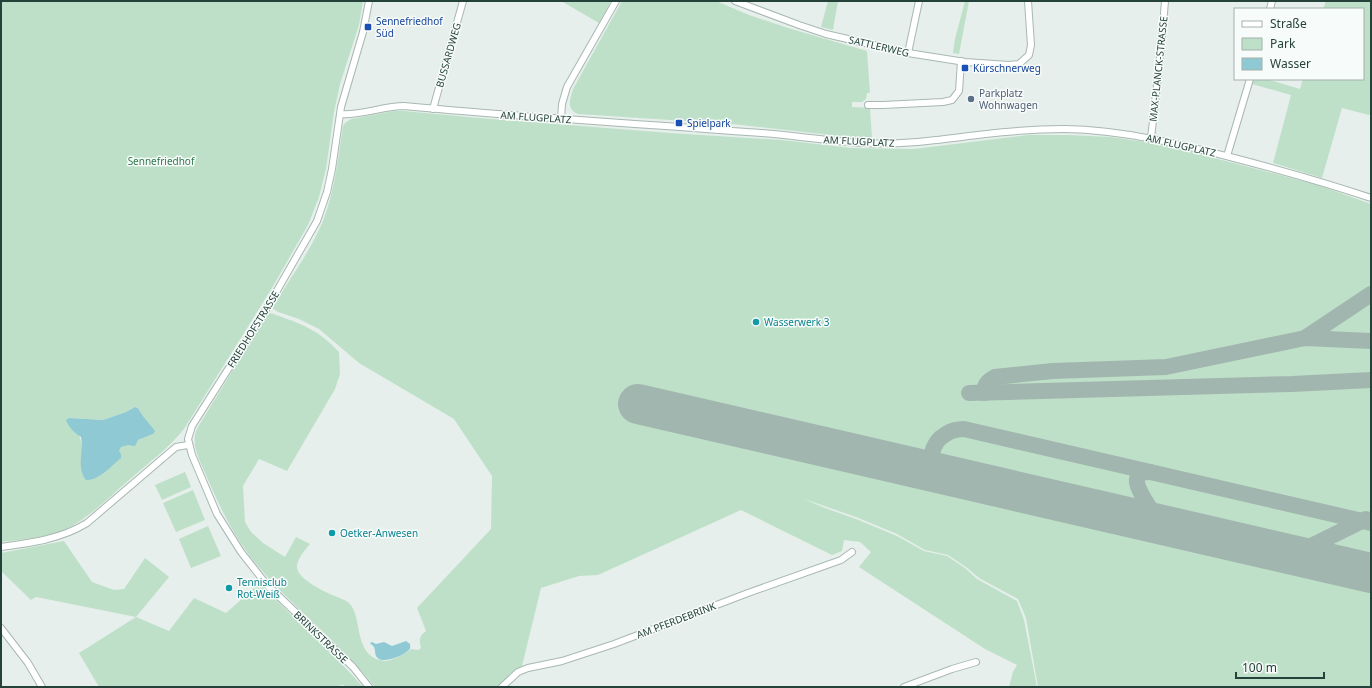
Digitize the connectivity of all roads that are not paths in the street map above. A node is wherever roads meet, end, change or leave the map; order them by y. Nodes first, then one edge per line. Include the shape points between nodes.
1 (369, 1) edge
2 (463, 1) edge
3 (616, 1) edge
4 (735, 1) edge
5 (918, 1) edge
6 (1028, 1) edge
7 (1164, 1) edge
8 (748, 3) edge
9 (908, 53) junction
10 (961, 61) junction
11 (1250, 80) edge
12 (868, 105) dead end
13 (433, 109) junction
14 (340, 114) junction
15 (561, 119) junction
16 (1151, 138) junction
17 (1228, 156) junction
18 (1371, 198) edge
19 (188, 444) junction
20 (1, 547) edge
21 (852, 552) dead end
22 (1, 628) edge
23 (976, 662) dead end
24 (42, 687) edge
25 (370, 687) edge
26 (502, 687) edge
27 (904, 687) edge

1 - 14 street, FRIEDHOFSTRASSE
2 - 13 street, BUSSARDWEG
3 - 15 street via 568,87 562,104
4 - 8 street, SATTLERWEG
5 - 9 street
6 - 10 street, SATTLERWEG via 1031,50 1026,59 1019,64 1009,65
7 - 16 street, MAX-PLANCK-STRASSE
8 - 9 street, SATTLERWEG via 821,32
9 - 10 street, SATTLERWEG
10 - 12 street via 958,91 952,100
11 - 17 street
13 - 14 street, AM FLUGPLATZ via 395,106
13 - 15 street, AM FLUGPLATZ
14 - 19 street, FRIEDHOFSTRASSE via 332,169 317,221 267,308 192,426
15 - 16 street, AM FLUGPLATZ via 866,143 916,142 1006,132 1058,130 1098,131
16 - 17 street, AM FLUGPLATZ
17 - 18 street, AM FLUGPLATZ
19 - 20 street via 176,447 77,529 59,536
19 - 25 street, BRINKSTRASSE via 217,514 248,562
21 - 26 street, AM PFERDEBRINK via 836,562 614,644 518,672
22 - 24 street
23 - 27 street

